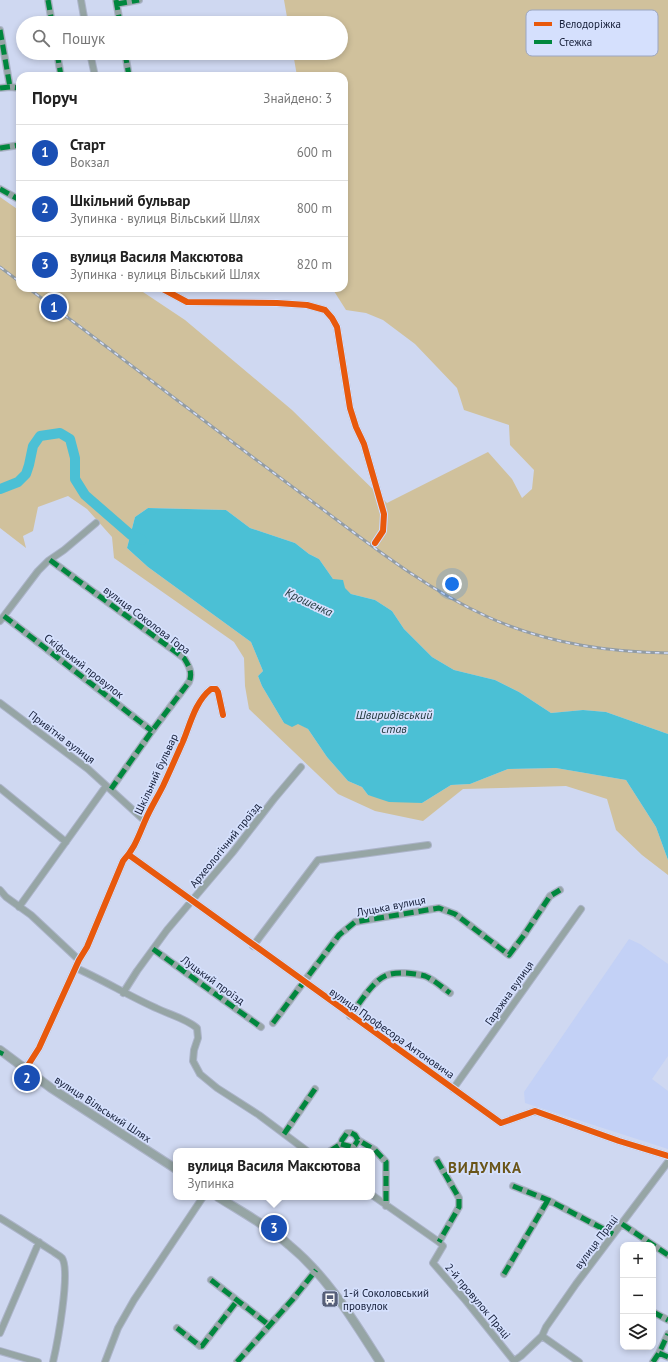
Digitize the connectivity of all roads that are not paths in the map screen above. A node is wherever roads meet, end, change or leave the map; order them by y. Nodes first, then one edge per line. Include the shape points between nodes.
1 (48, 0) edge
2 (81, 0) edge
3 (139, 0) edge
4 (117, 2) edge
5 (51, 16) edge
6 (84, 16) edge
7 (119, 16) edge
8 (0, 30) edge
9 (58, 60) edge
10 (92, 60) edge
11 (127, 60) edge
12 (60, 72) edge
13 (94, 72) edge
14 (128, 72) edge
15 (10, 87) junction
16 (0, 88) edge
17 (16, 88) edge
18 (16, 146) edge
19 (0, 148) edge
20 (0, 190) edge
21 (16, 198) edge
22 (169, 292) edge
23 (96, 523) dead end
24 (375, 543) dead end
25 (50, 560) junction
26 (2, 619) edge
27 (0, 703) edge
28 (223, 715) dead end
29 (152, 731) junction
30 (301, 767) dead end
31 (0, 788) edge
32 (109, 788) junction
33 (145, 821) junction
34 (66, 842) junction
35 (428, 845) dead end
36 (129, 855) junction
37 (0, 890) edge
38 (560, 890) dead end
39 (192, 900) junction
40 (19, 907) junction
41 (581, 909) dead end
42 (253, 946) junction
43 (153, 949) junction
44 (79, 960) junction
45 (76, 968) junction
46 (303, 981) junction
47 (123, 993) junction
48 (450, 993) dead end
49 (350, 1016) junction
50 (273, 1023) dead end
51 (261, 1027) dead end
52 (1, 1052) edge
53 (25, 1070) junction
54 (315, 1089) dead end
55 (453, 1089) junction
56 (284, 1134) junction
57 (358, 1140) junction
58 (341, 1144) junction
59 (303, 1148) edge
60 (335, 1148) edge
61 (372, 1148) edge
62 (375, 1149) edge
63 (668, 1156) edge
64 (437, 1160) dead end
65 (668, 1162) edge
66 (173, 1168) edge
67 (513, 1186) dead end
68 (375, 1197) edge
69 (201, 1200) edge
70 (223, 1200) edge
71 (548, 1200) junction
72 (386, 1206) junction
73 (0, 1218) edge
74 (622, 1224) junction
75 (613, 1234) junction
76 (39, 1242) junction
77 (439, 1242) junction
78 (668, 1255) edge
79 (316, 1270) junction
80 (504, 1274) dead end
81 (211, 1280) dead end
82 (237, 1301) junction
83 (656, 1314) edge
84 (668, 1320) edge
85 (269, 1325) junction
86 (177, 1328) dead end
87 (0, 1332) edge
88 (668, 1334) edge
89 (542, 1336) junction
90 (0, 1351) edge
91 (659, 1353) junction
92 (668, 1357) edge
93 (514, 1361) joint
94 (38, 1362) edge
95 (53, 1362) edge
96 (105, 1362) edge
97 (237, 1362) edge
98 (380, 1362) edge
99 (579, 1362) edge
100 (652, 1362) edge

1 - 5 street
2 - 6 street
3 - 4 street
4 - 7 street
8 - 15 street
9 - 12 street
10 - 13 street
11 - 14 street
15 - 16 street
15 - 17 street
18 - 19 street
20 - 21 street
22 - 24 street via 187,302 307,305 325,310 332,318 337,327 350,408 364,444 384,514 383,531
23 - 25 street
25 - 26 street via 38,571
25 - 29 street, вулиця Соколова Гора via 184,658 187,663 191,676 189,682
26 - 29 street, Скіфський провулок
27 - 32 street, Привітна вулиця via 88,769
28 - 33 street, Шкільний бульвар via 218,692 212,688 193,713 163,787
29 - 32 street, вулиця Соколова Гора
30 - 39 street, Археологічний проїзд
31 - 34 street
32 - 33 street
32 - 34 street, вулиця Соколова Гора
33 - 36 street, Шкільний бульвар via 138,841
34 - 40 street, вулиця Соколова Гора
35 - 42 street via 318,860
36 - 39 street, вулиця Професора Антоновича
36 - 44 street, Шкільний бульвар via 123,861 87,947
37 - 40 street
38 - 46 street, Луцька вулиця via 545,902 509,955 455,914 439,908 355,922 339,935
39 - 42 street, вулиця Професора Антоновича
39 - 43 street, Археологічний проїзд
40 - 44 street
41 - 55 street, Гаражна вулиця
42 - 46 street, вулиця Професора Антоновича
43 - 47 street, Археологічний проїзд
43 - 51 street, Луцький проїзд
44 - 45 street, Шкільний бульвар
45 - 47 street
45 - 53 street, Шкільний бульвар via 39,1048
46 - 49 street, вулиця Професора Антоновича
46 - 50 street, Луцька вулиця
47 - 56 street via 191,1022 197,1028 198,1038 193,1061 200,1074
48 - 49 street via 426,976 384,976
49 - 55 street, вулиця Професора Антоновича
52 - 53 street, вулиця Вільський Шлях
53 - 66 street, вулиця Вільський Шлях
54 - 56 street
55 - 63 street, вулиця Професора Антоновича via 501,1123 535,1111
56 - 59 street
57 - 58 street via 352,1147
57 - 58 street via 355,1135 347,1133
57 - 61 street
58 - 60 street
62 - 72 street via 386,1162
64 - 77 street via 460,1201
65 - 74 street, вулиця Праці
67 - 71 street
68 - 72 street
69 - 96 street via 134,1300 118,1328
70 - 79 street via 289,1244
71 - 75 street
71 - 80 street
72 - 77 street
73 - 76 street
74 - 75 street, вулиця Праці
74 - 78 street
75 - 89 street, вулиця Праці
76 - 87 street
76 - 95 street via 62,1258 65,1268
77 - 93 street, 2-й провулок Праці via 443,1246 433,1263
79 - 85 street
79 - 98 street via 337,1296
81 - 82 street
82 - 85 street
82 - 86 street via 202,1346
83 - 84 street
85 - 97 street
88 - 91 street
89 - 93 street, вулиця Праці
89 - 99 street
90 - 94 street
91 - 92 street
91 - 100 street

